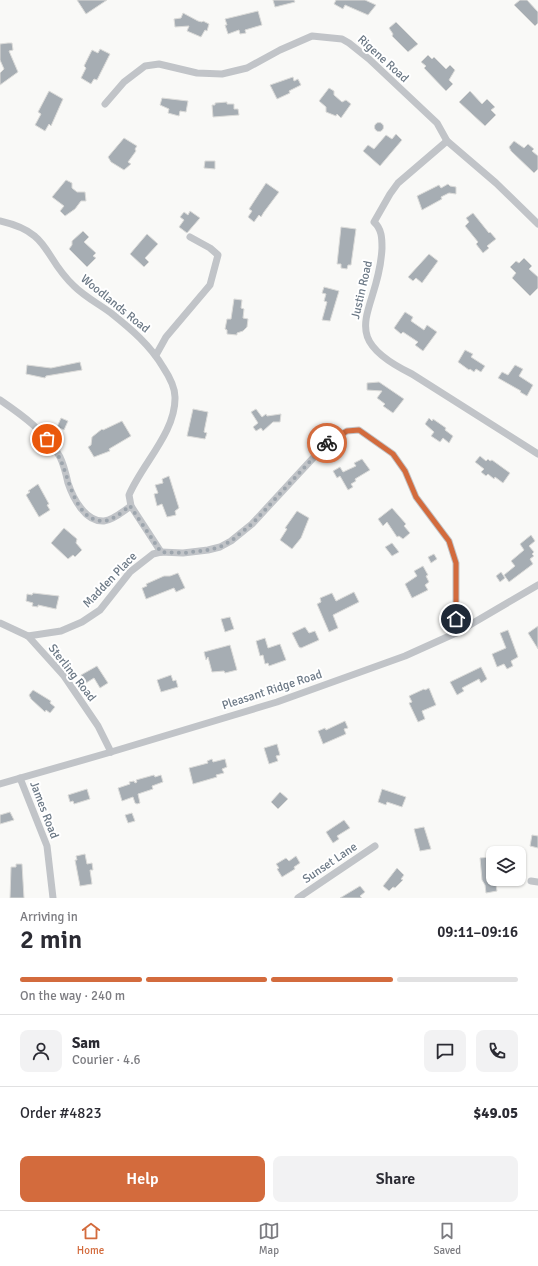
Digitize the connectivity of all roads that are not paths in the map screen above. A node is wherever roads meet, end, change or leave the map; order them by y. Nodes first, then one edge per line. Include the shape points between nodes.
1 (105, 104) dead end
2 (447, 141) junction
3 (0, 221) edge
4 (538, 224) edge
5 (190, 237) dead end
6 (156, 355) junction
7 (0, 400) edge
8 (538, 454) edge
9 (130, 506) junction
10 (161, 552) junction
11 (538, 585) edge
12 (0, 622) edge
13 (456, 633) junction
14 (28, 636) junction
15 (111, 752) junction
16 (20, 778) junction
17 (0, 784) edge
18 (375, 846) dead end
19 (53, 898) edge
20 (298, 898) edge

1 - 2 street, Rigene Road via 124,82 145,66 159,64 197,73 222,74 247,68 312,36 342,39 370,59 437,123
2 - 4 street, Rigene Road
2 - 8 street, Justin Road via 398,183 374,222 381,232 382,256 366,317 365,333 373,349 392,364
3 - 6 street, Woodlands Road via 26,229 35,236 43,243 63,275 74,286 141,339
5 - 6 street via 218,255 210,285 166,337
6 - 9 street, Woodlands Road via 170,377 175,403 166,431 131,490
7 - 9 street via 47,439 60,457 69,484 84,512 104,521 116,517
9 - 10 street
10 - 13 street via 208,550 231,541 252,524 327,443 347,431 359,430 393,454 405,471 416,497 449,541 456,563
10 - 14 street, Madden Place via 153,554 130,572 100,610 82,622 61,631
11 - 13 street, Pleasant Ridge Road
12 - 14 street, Sterling Road
13 - 15 street, Pleasant Ridge Road via 405,656 277,702
14 - 15 street, Sterling Road via 64,676 98,726
15 - 16 street, Pleasant Ridge Road
16 - 17 street, Pleasant Ridge Road
16 - 19 street, James Road via 47,846
18 - 20 street, Sunset Lane

